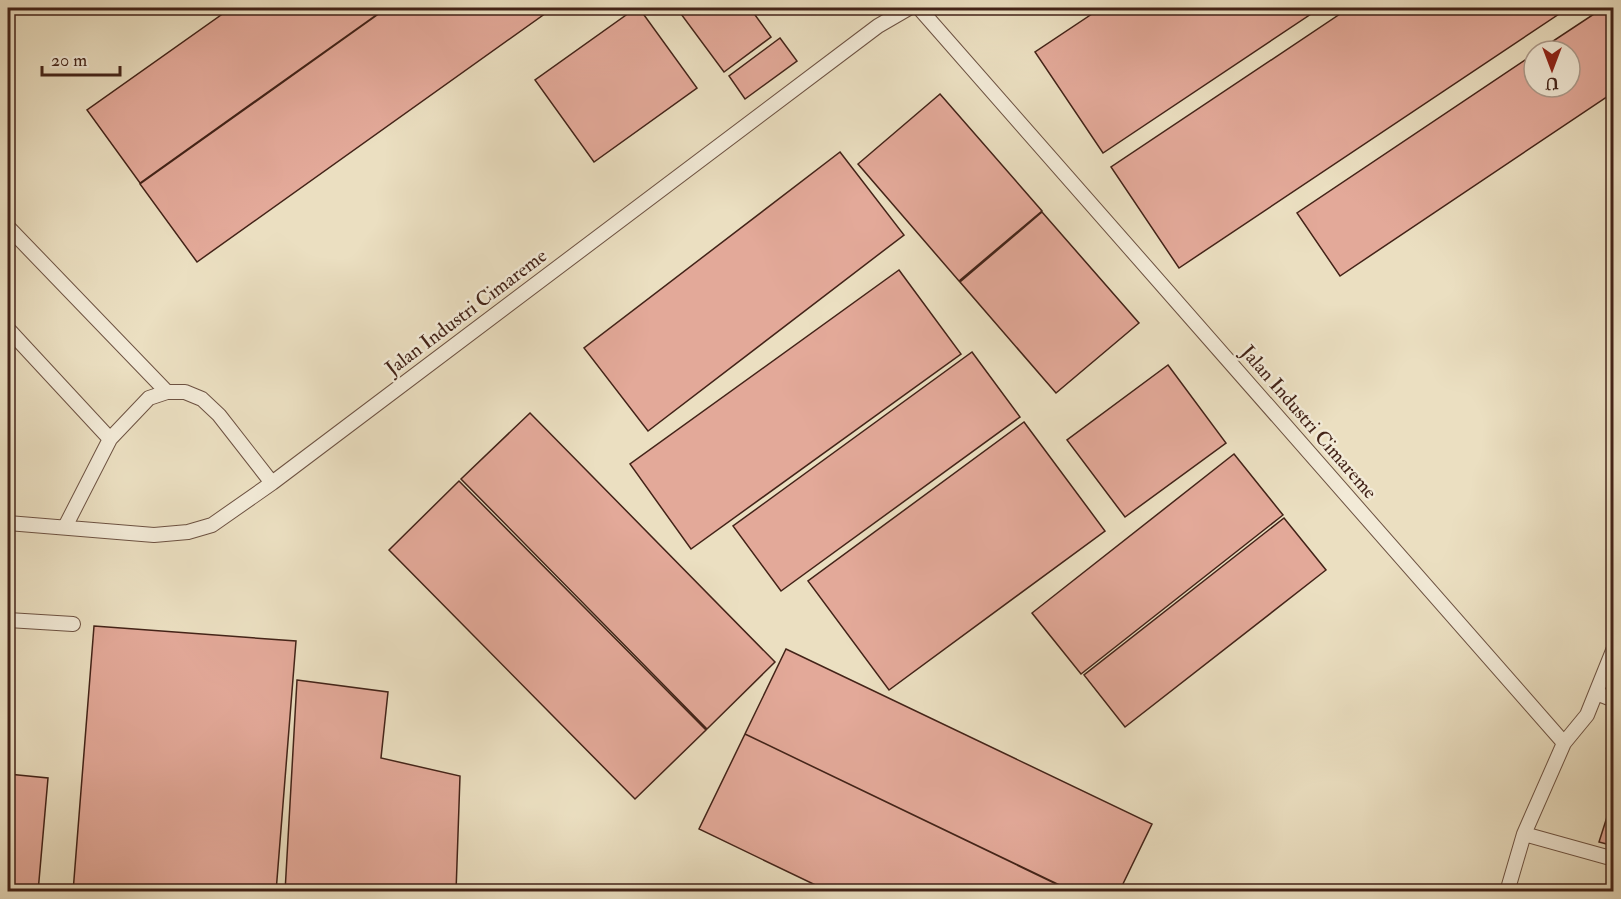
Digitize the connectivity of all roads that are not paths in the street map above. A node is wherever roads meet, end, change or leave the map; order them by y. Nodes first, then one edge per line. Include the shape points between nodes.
1 (909, 8) edge
2 (919, 8) edge
3 (8, 227) edge
4 (8, 329) edge
5 (167, 392) junction
6 (110, 439) junction
7 (272, 483) junction
8 (8, 523) edge
9 (65, 527) junction
10 (8, 620) edge
11 (73, 624) dead end
12 (1614, 648) edge
13 (1596, 693) junction
14 (1614, 700) edge
15 (1564, 743) junction
16 (1524, 834) junction
17 (1614, 859) edge
18 (1507, 891) edge

1 - 7 lane, Jalan Industri Cimareme via 878,26
2 - 15 lane, Jalan Industri Cimareme
3 - 5 lane
4 - 6 lane
5 - 6 lane via 149,398
5 - 7 lane via 185,392 201,399 219,415
6 - 9 lane
7 - 9 lane, Jalan Industri Cimareme via 212,525 188,532 154,535
8 - 9 lane, Jalan Industri Cimareme
10 - 11 lane
12 - 13 lane
13 - 14 lane
13 - 15 lane via 1587,715
15 - 16 lane
16 - 17 lane
16 - 18 lane

